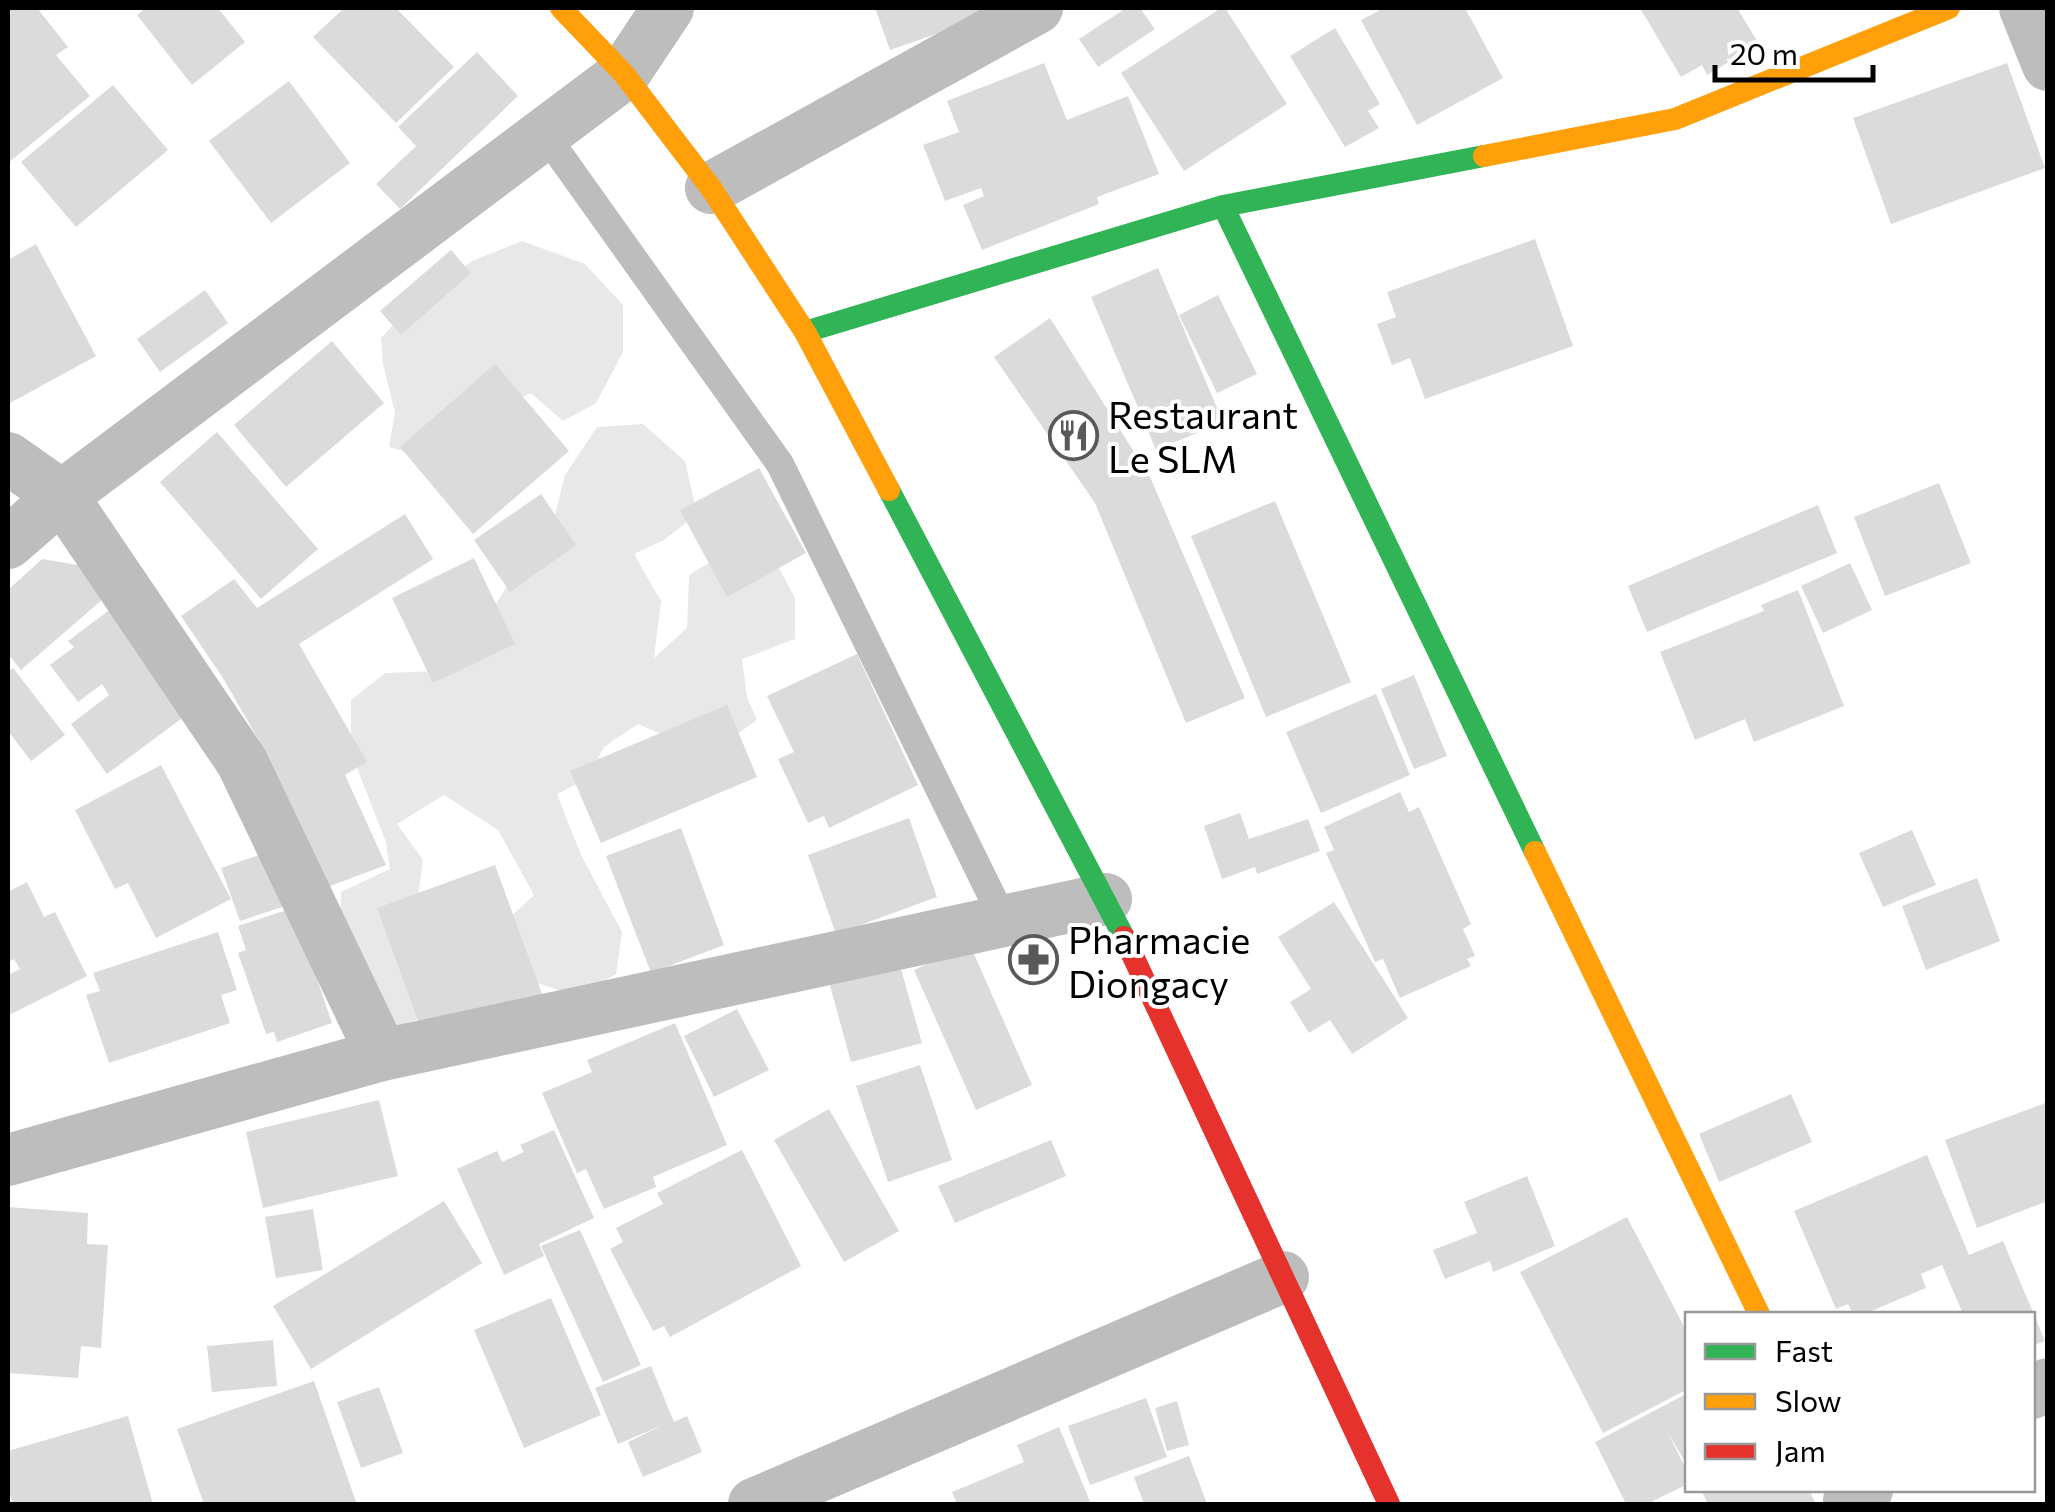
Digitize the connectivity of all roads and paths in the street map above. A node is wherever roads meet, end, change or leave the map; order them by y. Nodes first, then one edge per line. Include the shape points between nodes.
1 (562, 8) edge
2 (668, 8) edge
3 (1037, 8) edge
4 (1948, 8) edge
5 (2025, 8) edge
6 (2048, 65) edge
7 (624, 74) junction
8 (544, 133) junction
9 (712, 188) junction
10 (1223, 206) junction
11 (806, 332) junction
12 (8, 458) edge
13 (62, 496) junction
14 (8, 543) edge
15 (1106, 899) junction
16 (1004, 922) junction
17 (382, 1055) junction
18 (8, 1160) edge
19 (1283, 1277) junction
20 (1758, 1312) edge
21 (754, 1504) edge
22 (1389, 1504) edge

1 - 7 street
2 - 7 street
3 - 9 street
4 - 10 street via 1675,119
5 - 6 street
7 - 8 street
7 - 9 street
8 - 13 street
8 - 16 lane via 780,464
9 - 11 street
10 - 11 street
10 - 20 street
11 - 15 street
12 - 13 street
13 - 14 street
13 - 17 street via 242,762
15 - 16 street
15 - 19 street
16 - 17 street
17 - 18 street
19 - 21 street
19 - 22 street

